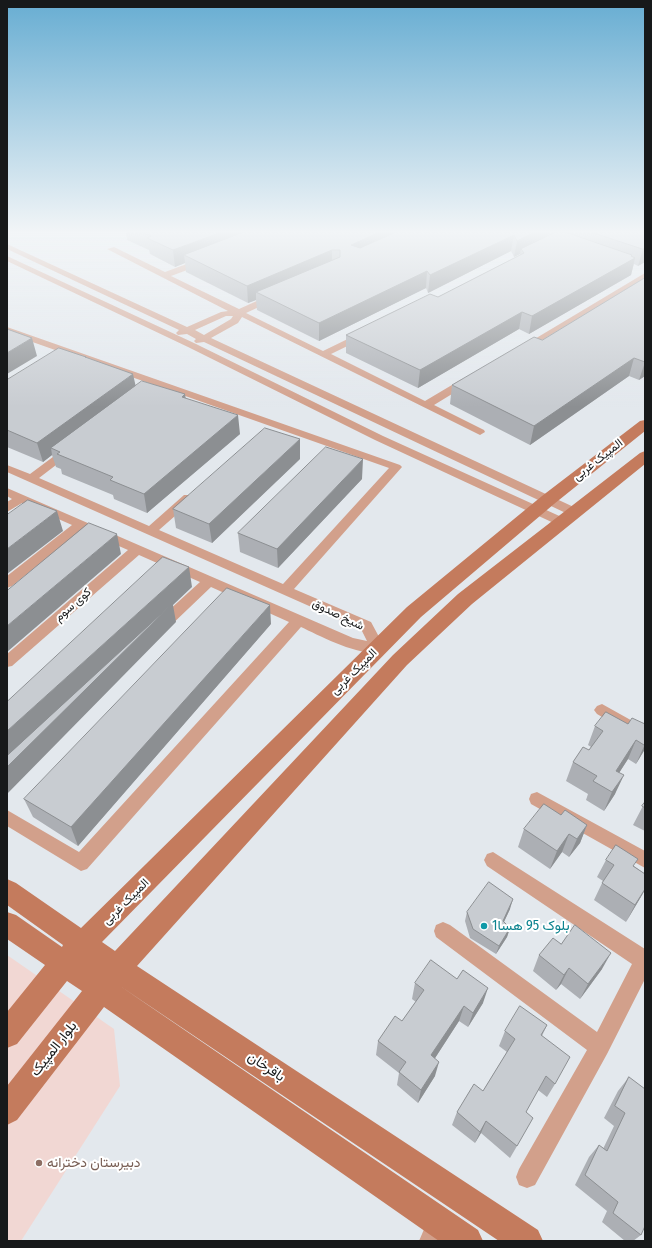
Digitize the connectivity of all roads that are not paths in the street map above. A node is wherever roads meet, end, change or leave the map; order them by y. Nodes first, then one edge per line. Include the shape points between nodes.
1 (76, 290) edge
2 (100, 290) edge
3 (195, 290) edge
4 (616, 290) edge
5 (281, 294) edge
6 (240, 312) junction
7 (7, 330) edge
8 (372, 330) edge
9 (185, 331) junction
10 (173, 336) junction
11 (204, 338) junction
12 (538, 340) edge
13 (191, 345) junction
14 (63, 348) junction
15 (324, 354) junction
16 (51, 356) edge
17 (474, 377) edge
18 (159, 382) junction
19 (146, 392) edge
20 (426, 405) junction
21 (273, 422) junction
22 (645, 424) edge
23 (480, 432) dead end
24 (261, 433) edge
25 (76, 445) edge
26 (645, 456) edge
27 (7, 468) edge
28 (31, 478) junction
29 (197, 490) edge
30 (7, 492) edge
31 (21, 498) junction
32 (542, 505) junction
33 (7, 508) edge
34 (568, 517) junction
35 (81, 524) junction
36 (151, 531) junction
37 (138, 549) junction
38 (209, 581) junction
39 (7, 583) edge
40 (285, 590) junction
41 (298, 621) junction
42 (151, 635) edge
43 (378, 648) junction
44 (400, 660) junction
45 (7, 662) edge
46 (602, 710) dead end
47 (645, 736) edge
48 (537, 799) dead end
49 (7, 817) edge
50 (492, 860) dead end
51 (645, 860) edge
52 (7, 891) edge
53 (7, 924) edge
54 (443, 931) dead end
55 (84, 944) junction
56 (644, 960) edge
57 (63, 964) junction
58 (109, 978) junction
59 (7, 1034) edge
60 (600, 1047) junction
61 (7, 1110) edge
62 (527, 1177) dead end
63 (435, 1231) edge
64 (467, 1241) edge
65 (526, 1241) edge

1 - 10 street
2 - 9 street
3 - 6 street
4 - 12 street
5 - 6 street
6 - 9 street via 224,314
6 - 11 street via 235,321
6 - 15 street
7 - 14 street
8 - 15 street
9 - 10 street
9 - 11 street
10 - 13 street
11 - 13 street
11 - 32 street
13 - 32 street via 378,438
14 - 16 street
14 - 18 street
15 - 20 street
17 - 20 street
18 - 19 street
18 - 21 street
20 - 23 street
21 - 24 street
21 - 40 street via 396,467
22 - 32 street, المپیک غربی
25 - 28 street
26 - 34 street, المپیک غربی
27 - 28 street, شیخ صدوق
28 - 36 street, شیخ صدوق
29 - 36 street
30 - 31 street, شیخ صدوق
31 - 33 street
31 - 35 street, شیخ صدوق
32 - 34 street
32 - 34 street
32 - 43 street, المپیک غربی via 414,612
34 - 44 street, المپیک غربی via 465,599
35 - 37 street, شیخ صدوق
35 - 39 street
36 - 40 street, شیخ صدوق
37 - 38 street, شیخ صدوق
37 - 45 street, کوی سوم
38 - 41 street, شیخ صدوق
38 - 42 street
40 - 43 street, شیخ صدوق via 366,626
41 - 43 street, شیخ صدوق via 350,643
41 - 49 street via 81,862
43 - 44 street
43 - 55 street, المپیک غربی
44 - 58 street, المپیک غربی
46 - 47 street
48 - 51 street
50 - 56 street
52 - 55 street, باقرخان
53 - 57 street, باقرخان
54 - 60 street
55 - 57 street, المپیک غربی
55 - 58 street, باقرخان
56 - 60 street
57 - 58 street, باقرخان
57 - 59 street
58 - 61 street, بلوار المپیک
58 - 63 street, باقرخان
58 - 65 street, باقرخان
60 - 62 street
63 - 64 street, باقرخان

